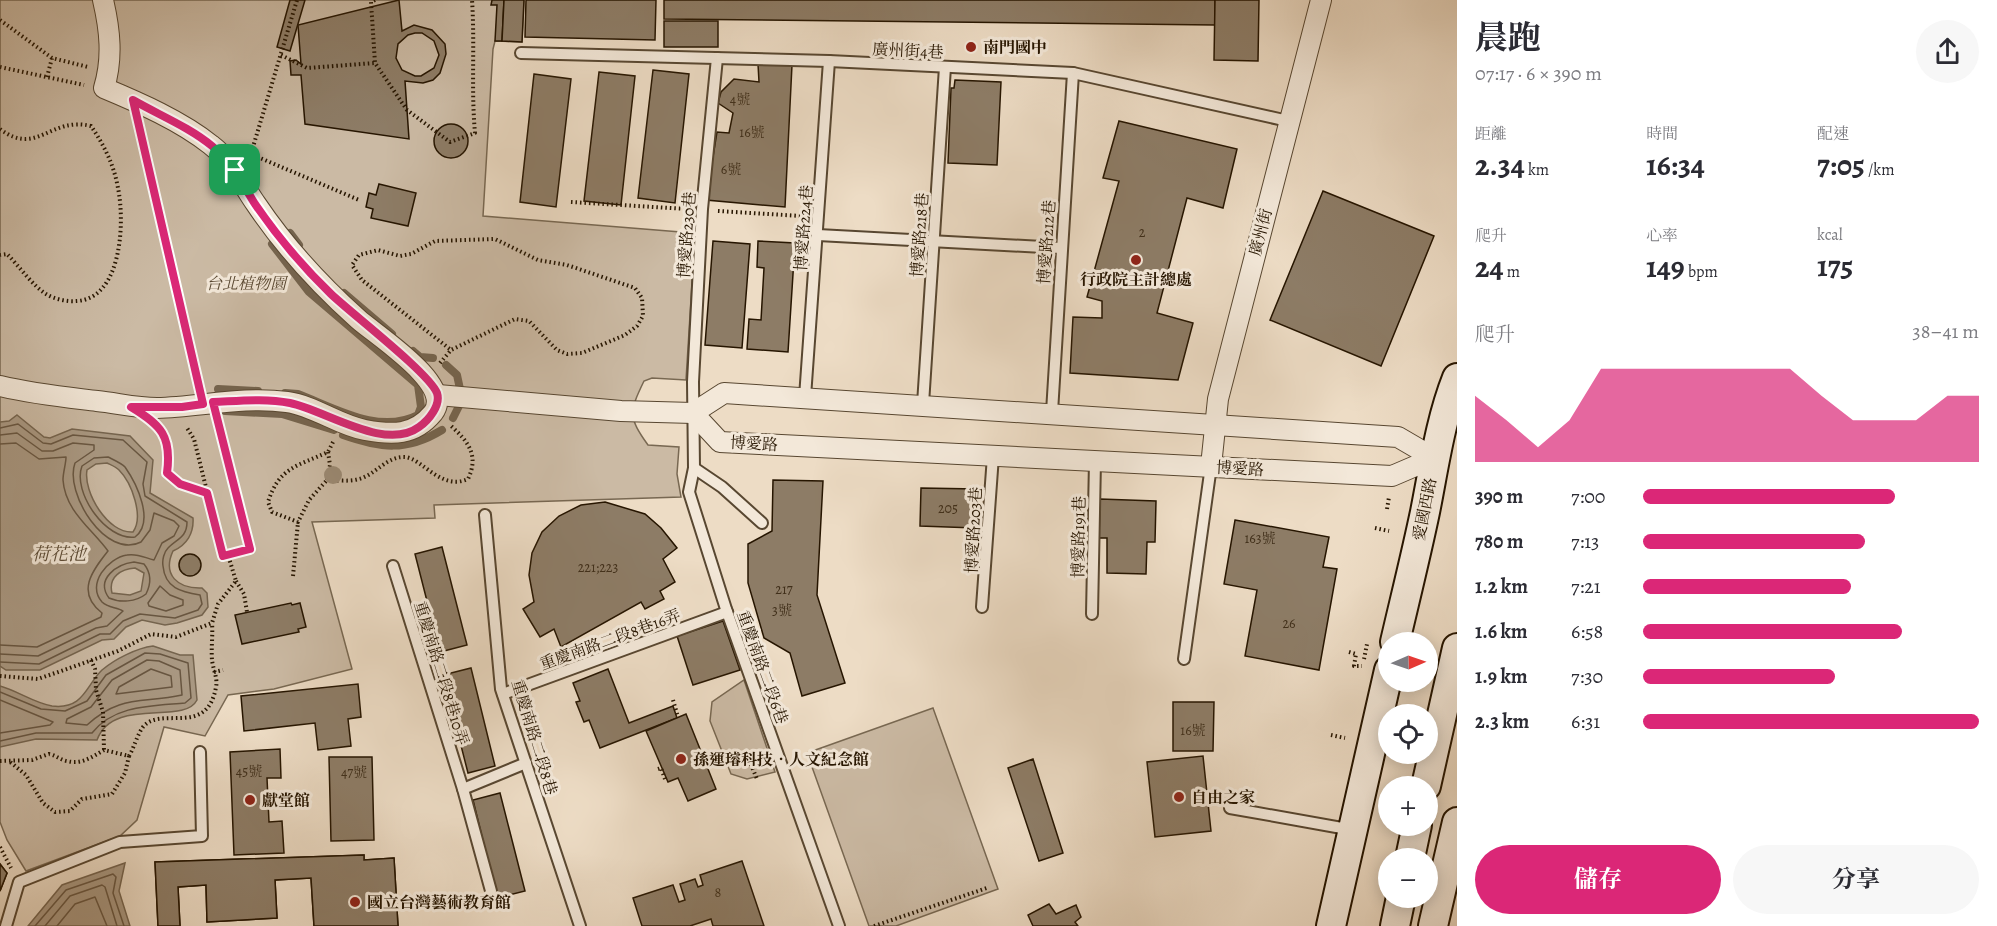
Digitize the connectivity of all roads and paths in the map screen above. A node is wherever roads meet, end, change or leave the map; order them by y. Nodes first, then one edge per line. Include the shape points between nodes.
1 (103, 0) edge
2 (297, 0) edge
3 (375, 0) edge
4 (472, 0) edge
5 (1321, 0) edge
6 (0, 20) edge
7 (521, 53) dead end
8 (281, 55) junction
9 (52, 58) junction
10 (717, 58) junction
11 (829, 61) junction
12 (375, 63) junction
13 (0, 67) edge
14 (945, 67) junction
15 (1072, 73) junction
16 (47, 77) junction
17 (107, 80) junction
18 (133, 100) junction
19 (1288, 121) junction
20 (0, 129) edge
21 (253, 155) junction
22 (235, 170) junction
23 (359, 200) dead end
24 (571, 202) dead end
25 (702, 209) junction
26 (819, 218) junction
27 (818, 235) junction
28 (933, 241) junction
29 (1061, 248) junction
30 (0, 255) edge
31 (451, 350) junction
32 (1457, 378) edge
33 (0, 386) edge
34 (434, 395) junction
35 (805, 397) junction
36 (208, 403) junction
37 (923, 404) junction
38 (131, 407) junction
39 (182, 407) junction
40 (1052, 412) junction
41 (693, 414) junction
42 (342, 421) junction
43 (1215, 426) junction
44 (328, 452) junction
45 (993, 456) junction
46 (1446, 459) edge
47 (1095, 461) junction
48 (1211, 466) junction
49 (694, 468) junction
50 (327, 480) junction
51 (207, 493) junction
52 (485, 515) dead end
53 (298, 522) junction
54 (762, 523) dead end
55 (1375, 528) dead end
56 (1389, 531) dead end
57 (228, 555) junction
58 (393, 566) dead end
59 (293, 576) dead end
60 (236, 581) junction
61 (982, 607) dead end
62 (248, 612) dead end
63 (727, 612) junction
64 (1092, 614) dead end
65 (212, 623) junction
66 (1397, 632) edge
67 (1367, 644) dead end
68 (1457, 648) edge
69 (1349, 652) dead end
70 (1184, 659) dead end
71 (91, 660) junction
72 (223, 670) dead end
73 (214, 672) junction
74 (0, 676) edge
75 (1384, 692) edge
76 (503, 694) junction
77 (672, 700) dead end
78 (678, 717) dead end
79 (1331, 735) dead end
80 (1345, 738) dead end
81 (104, 750) junction
82 (200, 752) dead end
83 (129, 756) junction
84 (749, 760) dead end
85 (0, 761) edge
86 (9, 761) junction
87 (526, 763) junction
88 (658, 769) dead end
89 (1428, 776) edge
90 (757, 779) dead end
91 (666, 782) dead end
92 (463, 789) junction
93 (1230, 808) dead end
94 (1457, 822) edge
95 (1353, 830) junction
96 (0, 847) edge
97 (19, 882) junction
98 (987, 888) dead end
99 (491, 891) dead end
100 (1399, 908) edge
101 (6, 926) edge
102 (580, 926) edge
103 (839, 926) edge
104 (874, 926) edge
105 (1331, 926) edge
106 (1395, 926) edge
107 (1434, 926) edge

1 - 17 street via 111,30
2 - 8 path
3 - 12 path via 371,2
4 - 12 path via 475,133 471,136 450,142 407,110
5 - 19 street, 廣州街
6 - 9 path
7 - 10 lane, 廣州街4巷
8 - 12 path via 307,68
8 - 21 path
9 - 16 path
9 - 17 path
10 - 11 lane, 廣州街4巷
10 - 25 lane, 博愛路230巷
11 - 14 lane, 廣州街4巷
11 - 26 lane, 博愛路224巷
13 - 16 path
14 - 15 lane, 廣州街4巷
14 - 28 lane, 博愛路218巷
15 - 19 lane, 廣州街4巷
15 - 29 lane, 博愛路212巷
16 - 17 path
17 - 18 street
18 - 22 street via 212,146
18 - 36 path
19 - 43 street, 廣州街 via 1218,399
20 - 30 path via 20,140 32,140 70,124 91,126 108,153 122,221 111,276 102,290 83,301 68,302 45,294 7,254
21 - 22 path
21 - 23 path
22 - 34 street via 256,204 311,274
24 - 25 path
25 - 26 path
25 - 41 lane, 博愛路230巷
26 - 27 lane, 博愛路224巷
27 - 28 lane
27 - 35 lane, 博愛路224巷
28 - 29 lane
28 - 37 lane, 博愛路218巷
29 - 40 lane, 博愛路212巷
31 - 31 path via 521,319 529,321 557,350 582,353 637,326 643,316 642,298 635,288 567,265 538,260 495,239 435,241 400,256 378,250 359,255 352,265 362,280
31 - 34 path
32 - 46 main road, 愛國西路 via 1449,398
33 - 38 street via 48,397
34 - 41 street
34 - 42 street via 418,428 398,435 359,429
34 - 50 path via 473,453 474,467 468,479 452,482 408,457 395,458 360,479
35 - 37 street
35 - 41 street via 724,393
36 - 39 street
36 - 42 street via 289,402
36 - 57 path via 250,549
37 - 40 street
38 - 39 street
38 - 51 path via 155,422 167,440 167,473 180,484
39 - 51 path
40 - 43 street
41 - 45 street, 博愛路 via 720,442
41 - 49 lane, 重慶南路二段6巷
42 - 44 path
43 - 46 street via 1398,437
43 - 48 street, 廣州街
44 - 50 path
44 - 53 path via 289,469 272,489 268,502 272,512
45 - 47 street, 博愛路
45 - 61 lane, 博愛路203巷
46 - 48 street, 博愛路 via 1392,476
46 - 66 main road, 愛國西路 via 1425,511
47 - 48 street, 博愛路
47 - 64 lane, 博愛路191巷
48 - 70 lane
49 - 54 lane
49 - 63 lane, 重慶南路二段6巷 via 691,502
50 - 53 path via 309,500
51 - 57 path via 223,556
52 - 76 lane, 重慶南路二段8巷
53 - 59 path
55 - 56 path
57 - 60 path
58 - 92 lane, 重慶南路二段8巷10弄
60 - 62 path
60 - 65 path via 218,604
63 - 76 lane, 重慶南路二段8巷16弄
63 - 103 lane, 重慶南路二段6巷
65 - 71 path via 176,638 151,633
65 - 73 path
67 - 69 path via 1362,668 1354,666 1356,654
68 - 89 main road
71 - 74 path via 38,679
71 - 81 path via 103,712
72 - 73 path
73 - 83 path via 217,685 205,711 188,719 153,720 143,728
75 - 95 main road
76 - 87 lane, 重慶南路二段8巷
77 - 78 path
79 - 80 path
81 - 83 path
81 - 86 path via 76,762 49,754
82 - 97 lane via 202,836 120,842
83 - 86 path via 125,773 112,795 82,799 70,811 55,812 43,803 26,775
84 - 90 path
85 - 86 path
87 - 92 lane
87 - 102 lane, 重慶南路二段8巷
88 - 91 path via 662,768
92 - 99 lane, 重慶南路二段8巷10弄
93 - 95 lane
94 - 107 main road
95 - 105 main road
96 - 97 path
97 - 101 lane
98 - 104 path
100 - 106 main road

